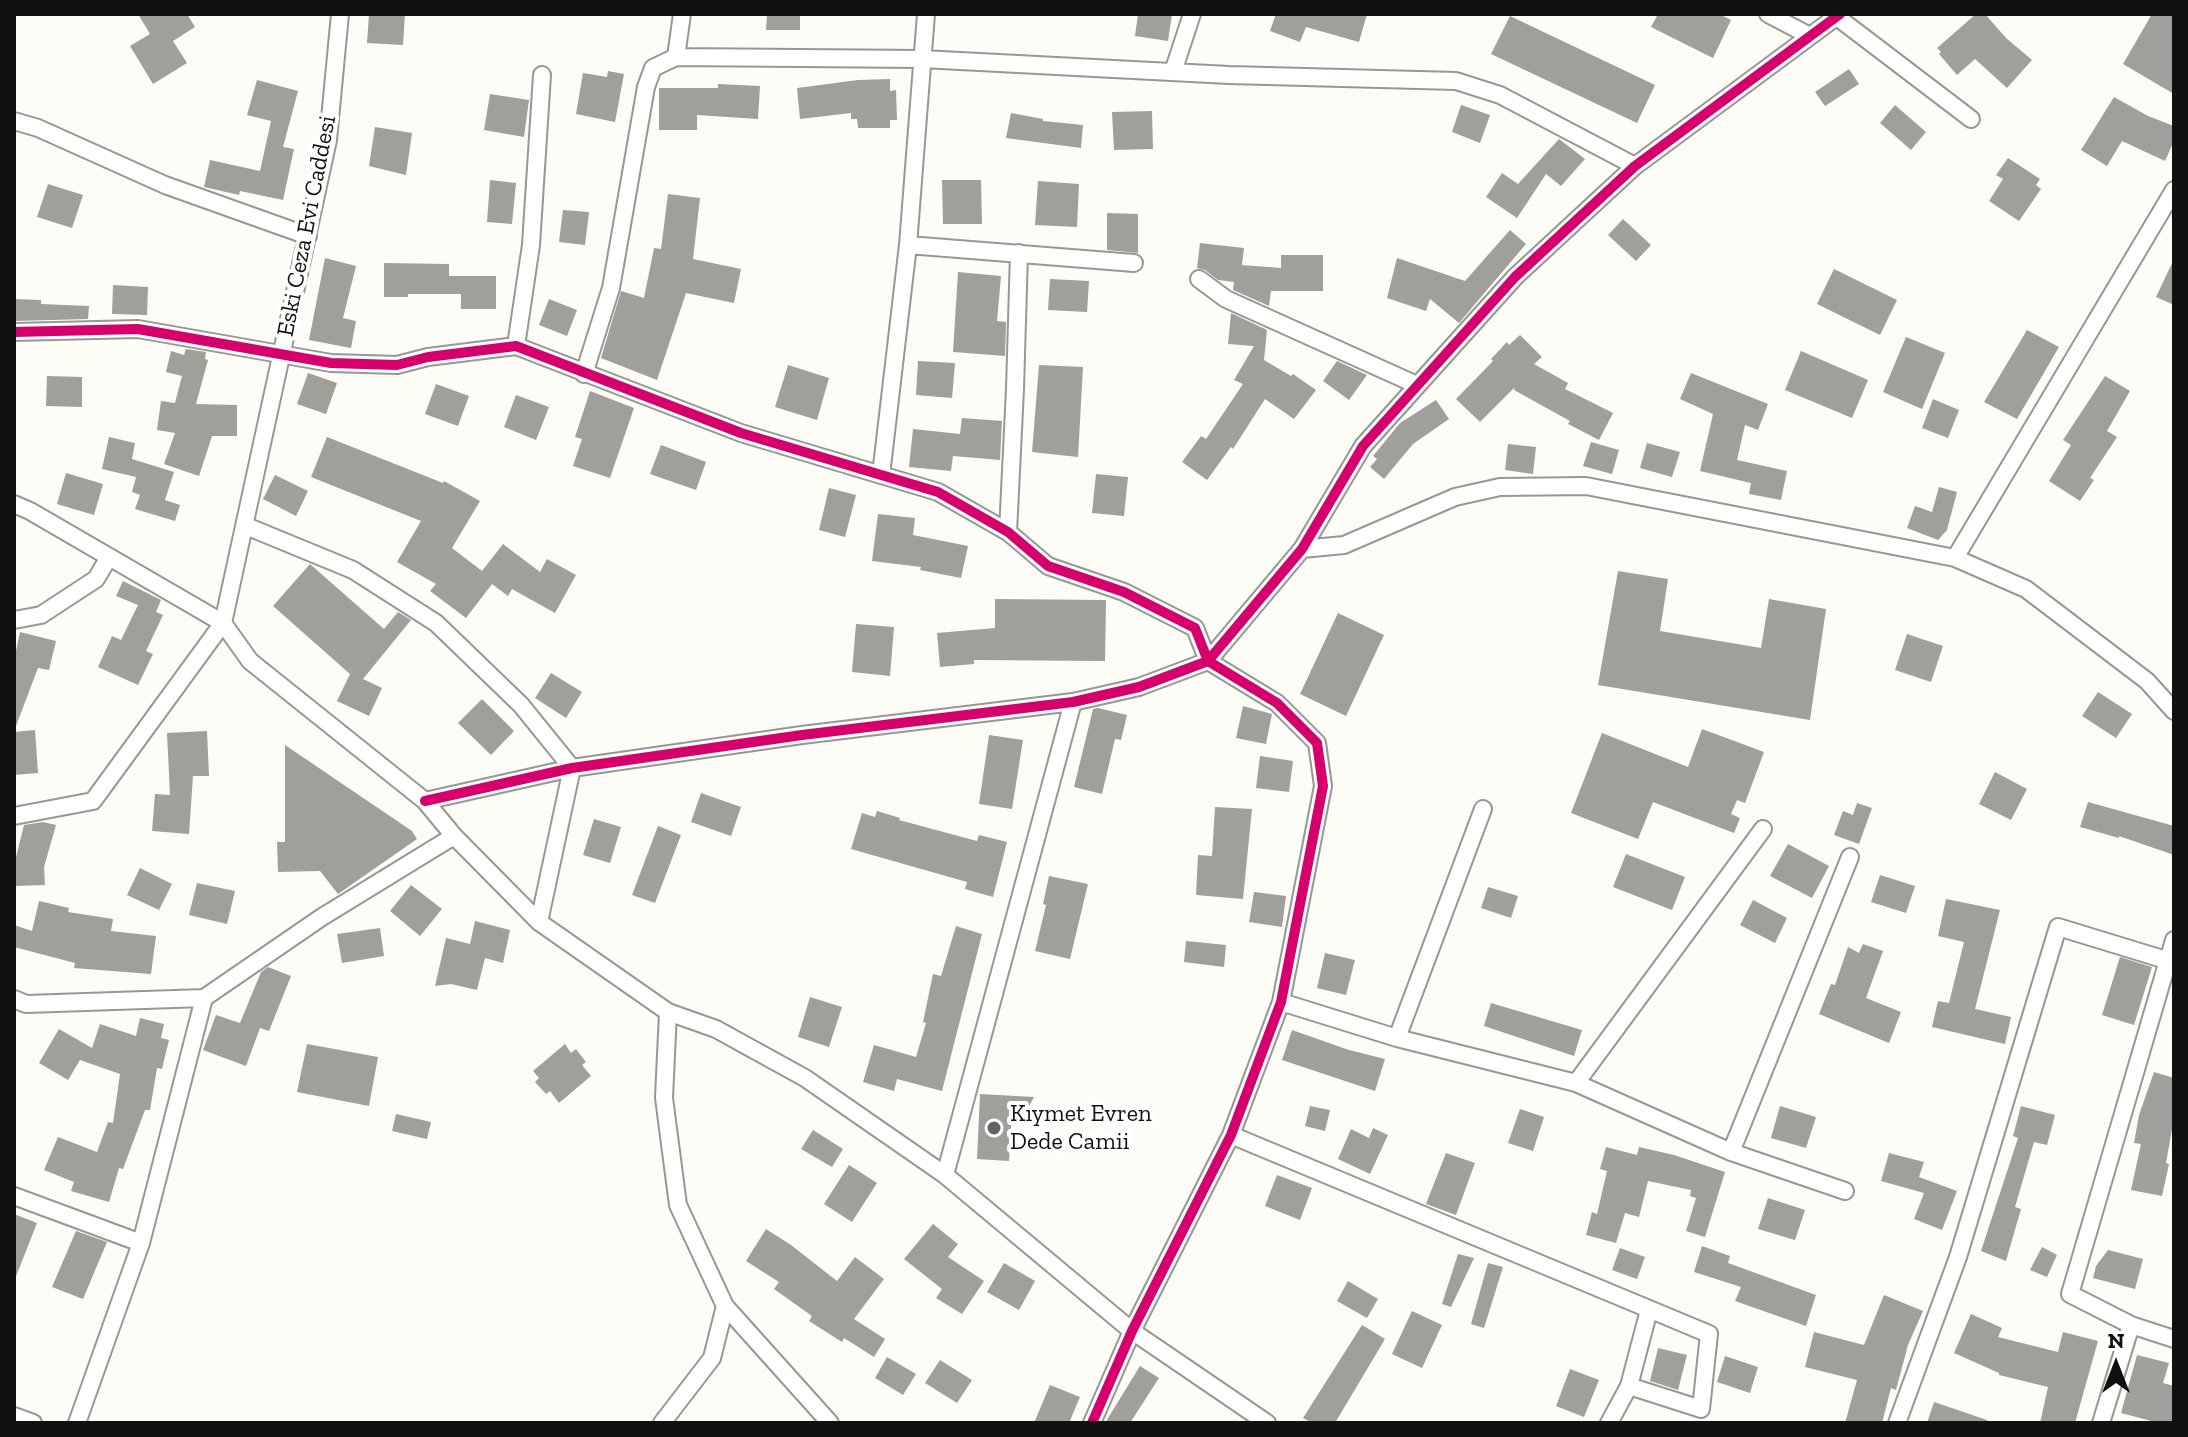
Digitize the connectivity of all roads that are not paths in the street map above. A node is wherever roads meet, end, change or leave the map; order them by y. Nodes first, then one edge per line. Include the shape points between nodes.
1 (340, 14) edge
2 (682, 14) edge
3 (926, 14) edge
4 (1192, 14) edge
5 (1768, 14) edge
6 (1839, 15) edge
7 (1810, 36) junction
8 (676, 57) junction
9 (922, 59) junction
10 (1173, 72) junction
11 (542, 75) dead end
12 (1971, 119) dead end
13 (14, 121) edge
14 (1635, 166) junction
15 (2174, 190) edge
16 (2168, 215) edge
17 (308, 236) junction
18 (908, 245) junction
19 (1019, 253) junction
20 (1134, 263) dead end
21 (1199, 279) dead end
22 (14, 332) edge
23 (516, 346) junction
24 (281, 352) junction
25 (584, 374) junction
26 (1417, 385) junction
27 (881, 475) junction
28 (14, 504) edge
29 (246, 526) junction
30 (1008, 532) junction
31 (1302, 549) junction
32 (109, 557) junction
33 (1955, 558) junction
34 (14, 620) edge
35 (223, 623) junction
36 (1208, 661) junction
37 (1073, 702) junction
38 (2174, 711) edge
39 (572, 768) junction
40 (425, 801) junction
41 (1483, 809) dead end
42 (14, 816) edge
43 (1763, 829) dead end
44 (454, 836) junction
45 (1850, 857) dead end
46 (539, 922) junction
47 (2174, 940) edge
48 (2166, 960) junction
49 (204, 998) junction
50 (14, 999) edge
51 (1281, 1002) junction
52 (668, 1012) junction
53 (1397, 1038) junction
54 (1576, 1083) junction
55 (1231, 1135) junction
56 (1731, 1152) junction
57 (945, 1175) junction
58 (1845, 1191) dead end
59 (14, 1196) edge
60 (141, 1243) junction
61 (725, 1306) junction
62 (1649, 1310) junction
63 (2131, 1325) junction
64 (1132, 1331) junction
65 (2174, 1339) edge
66 (1629, 1386) junction
67 (14, 1416) edge
68 (1699, 1416) edge
69 (33, 1423) edge
70 (77, 1423) edge
71 (662, 1423) edge
72 (830, 1423) edge
73 (1092, 1423) edge
74 (1267, 1423) edge
75 (1609, 1423) edge
76 (1897, 1423) edge
77 (2101, 1423) edge

1 - 17 street, Eski Ceza Evi Caddesi via 328,140
2 - 8 street
3 - 9 street
4 - 10 street
5 - 7 street
6 - 7 street
6 - 12 street
7 - 14 street
8 - 9 street
8 - 25 street via 653,68 646,87 611,288
9 - 10 street
9 - 18 street
10 - 14 street via 1456,81 1500,95
11 - 23 street via 531,245
13 - 17 street via 165,185
14 - 26 street via 1515,277
15 - 16 street
16 - 33 street
17 - 24 street, Eski Ceza Evi Caddesi
18 - 19 street
18 - 27 street
19 - 20 street
19 - 30 street
21 - 26 street via 1226,299
22 - 24 street via 138,329
23 - 24 street via 397,365 331,363
23 - 25 street
24 - 29 street, Eski Ceza Evi Caddesi
25 - 27 street via 741,433
26 - 31 street via 1363,446
27 - 30 street via 938,492
28 - 32 street
29 - 35 street, Eski Ceza Evi Caddesi
29 - 39 street via 353,570 436,623 521,705
30 - 36 street via 1048,566 1124,592 1195,628
31 - 33 street via 1344,545 1455,497 1500,487 1586,486
31 - 36 street
32 - 34 street via 96,579 41,615
32 - 35 street
33 - 38 street via 2026,589 2147,681
35 - 40 street via 250,661
35 - 42 street via 93,801
36 - 37 street via 1139,687
36 - 51 street via 1277,703 1317,743 1323,786
37 - 39 street
37 - 57 street
39 - 40 street
39 - 46 street
40 - 44 street
41 - 53 street
43 - 54 street
44 - 46 street
44 - 49 street
45 - 56 street
46 - 52 street
47 - 48 street
48 - 63 street via 2070,1294
48 - 76 street via 2058,927 1958,1257
49 - 50 street via 26,1004
49 - 60 street
51 - 53 street
51 - 55 street
52 - 57 street via 716,1029 805,1078
52 - 61 street via 664,1098 678,1205
53 - 54 street
54 - 56 street
55 - 62 street
55 - 64 street
56 - 58 street
57 - 64 street
59 - 60 street
60 - 70 street
61 - 71 street via 712,1358
61 - 72 street
62 - 66 street
62 - 68 street via 1709,1334
63 - 65 street
63 - 77 street
64 - 73 street
64 - 74 street
66 - 68 street
66 - 75 street
67 - 69 street

